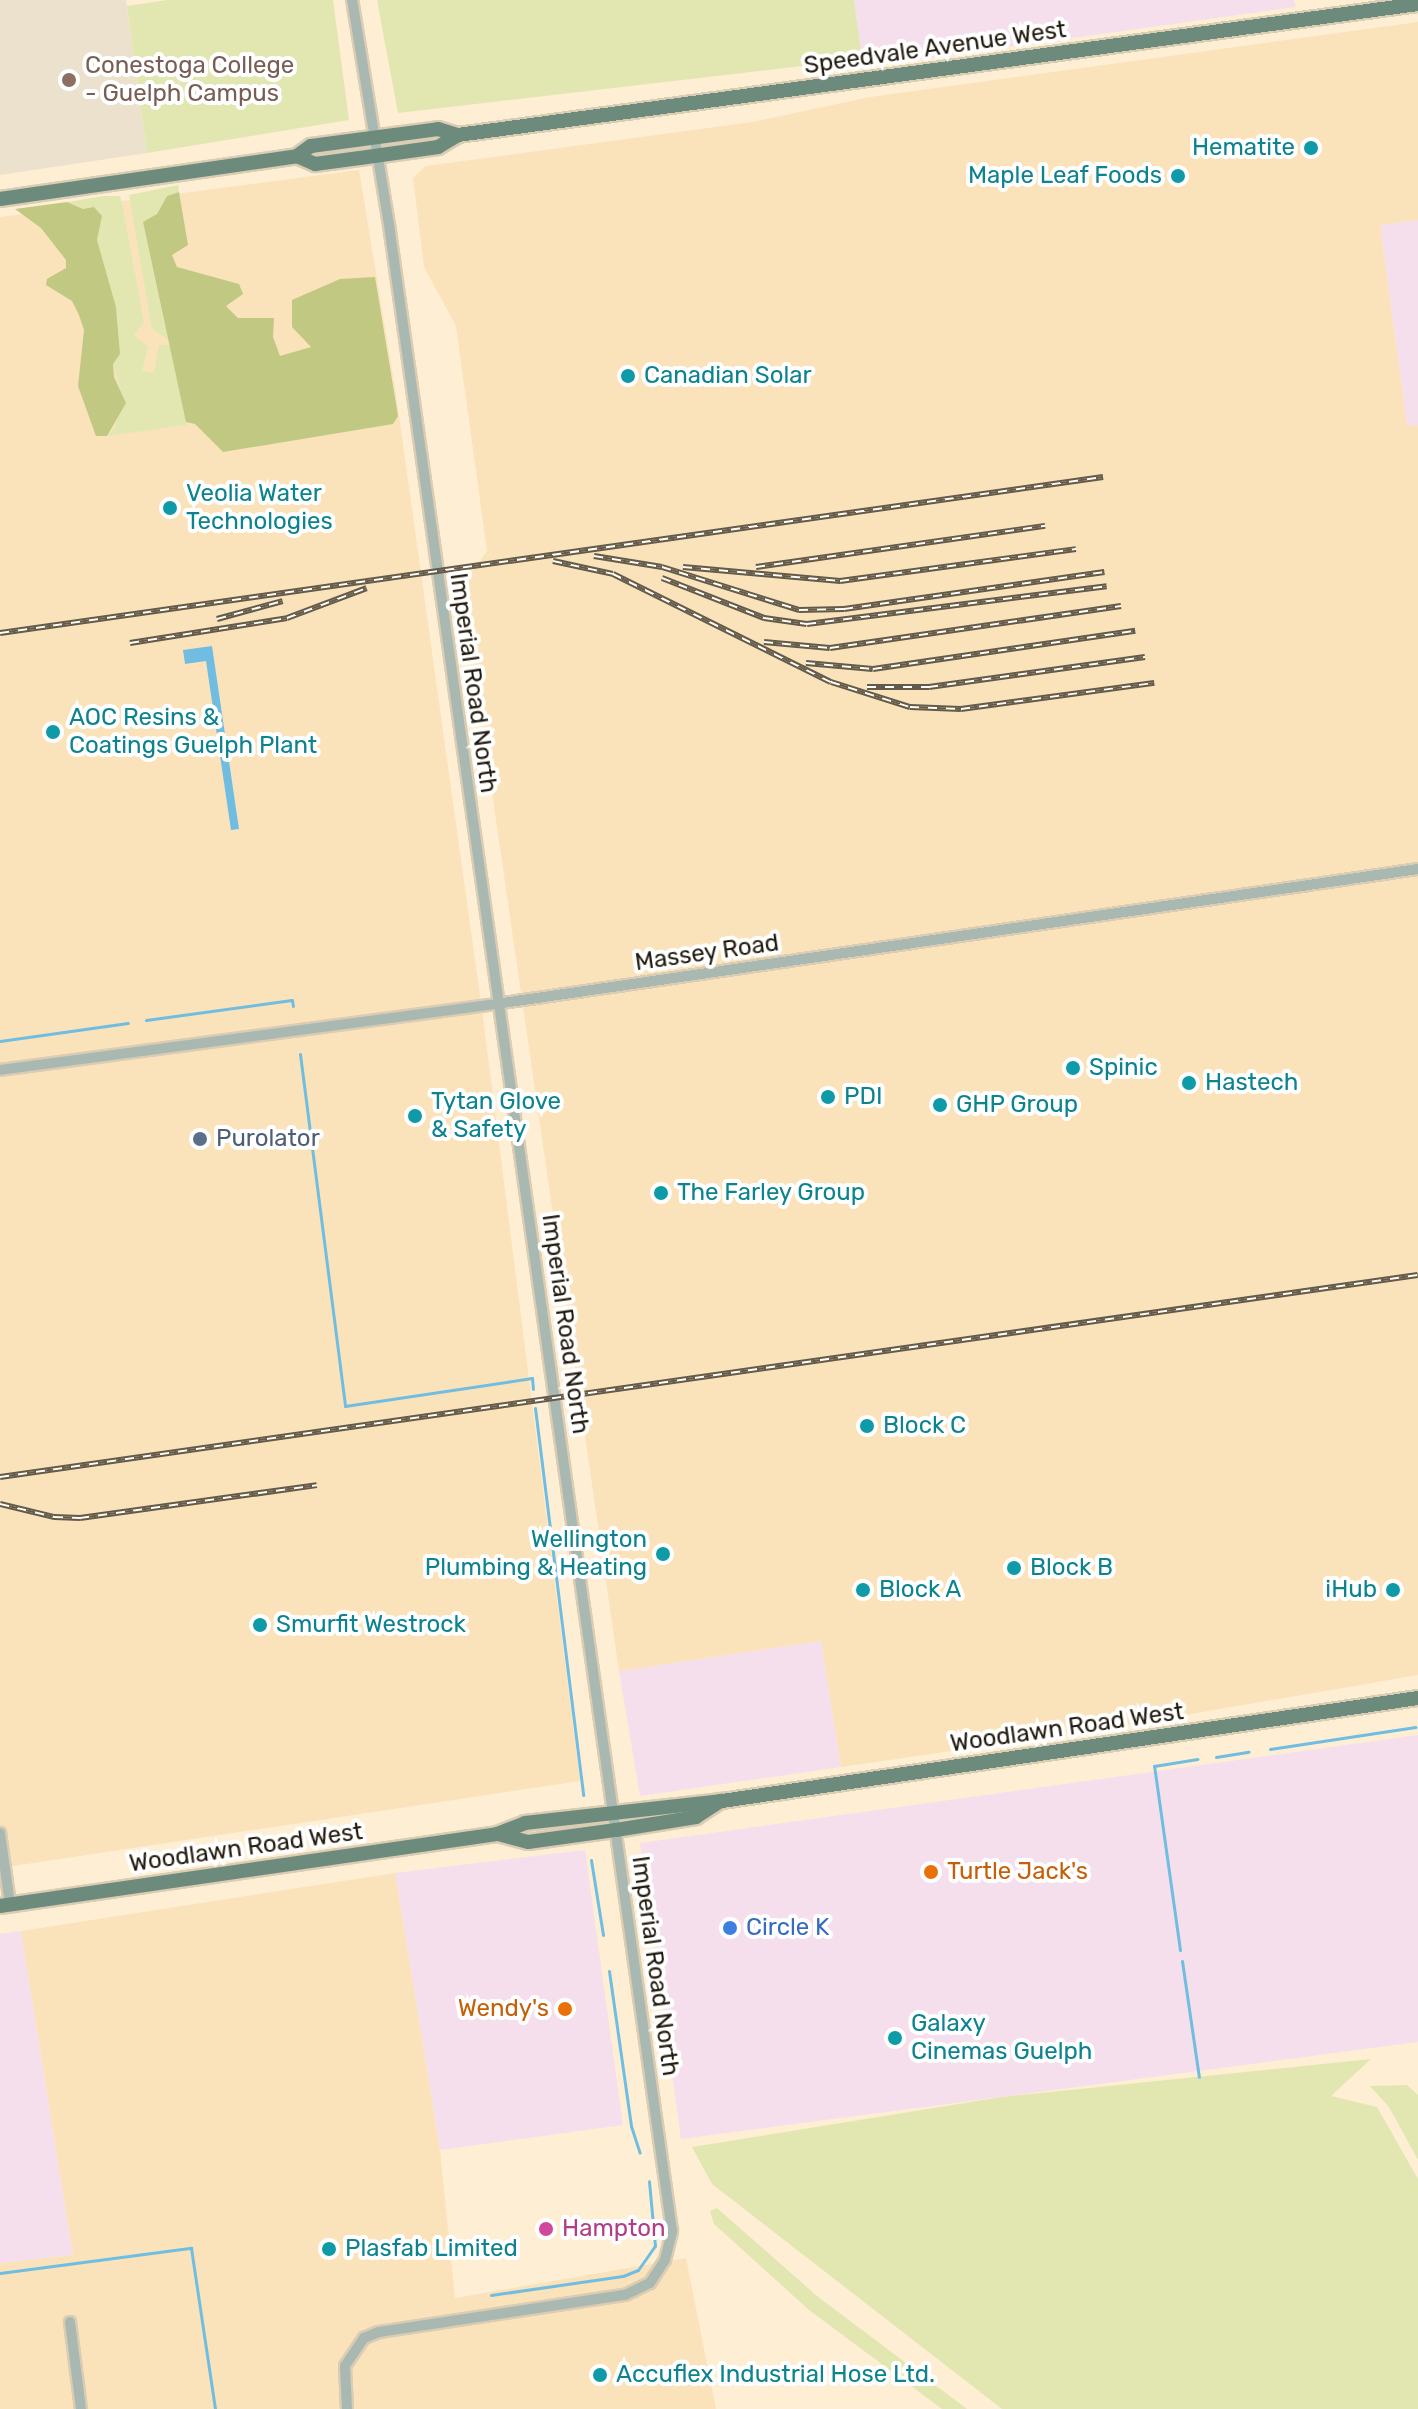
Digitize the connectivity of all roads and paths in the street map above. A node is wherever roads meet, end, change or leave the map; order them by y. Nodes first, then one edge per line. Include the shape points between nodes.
1 (352, 0) edge
2 (1418, 4) edge
3 (458, 135) junction
4 (375, 137) junction
5 (378, 155) junction
6 (297, 156) junction
7 (0, 199) edge
8 (1418, 869) edge
9 (496, 1004) junction
10 (0, 1070) edge
11 (1418, 1698) edge
12 (722, 1801) junction
13 (613, 1811) junction
14 (616, 1830) junction
15 (0, 1833) edge
16 (497, 1834) junction
17 (5, 1905) edge
18 (70, 2322) dead end
19 (81, 2409) edge
20 (347, 2409) edge

1 - 4 street, Imperial Road North
2 - 3 main road, Speedvale Avenue West
3 - 4 main road, Speedvale Avenue West via 438,129
3 - 5 main road, Speedvale Avenue West via 438,147
4 - 5 street, Imperial Road North
4 - 6 main road, Speedvale Avenue West via 311,146
5 - 6 main road, Speedvale Avenue West via 315,164
5 - 9 street, Imperial Road North
6 - 7 main road, Speedvale Avenue West
8 - 9 street, Massey Road
9 - 10 street, Massey Road
9 - 13 street, Imperial Road North
11 - 12 main road, Woodlawn Road West
12 - 13 main road, Woodlawn Road West
12 - 14 main road, Woodlawn Road West via 696,1817
13 - 14 street, Imperial Road North
13 - 16 main road, Woodlawn Road West via 525,1823
14 - 16 main road, Woodlawn Road West via 528,1842
14 - 20 street, Imperial Road North via 672,2231 665,2260 650,2283 625,2295 364,2338 345,2366
15 - 17 street
16 - 17 main road, Woodlawn Road West
18 - 19 street

